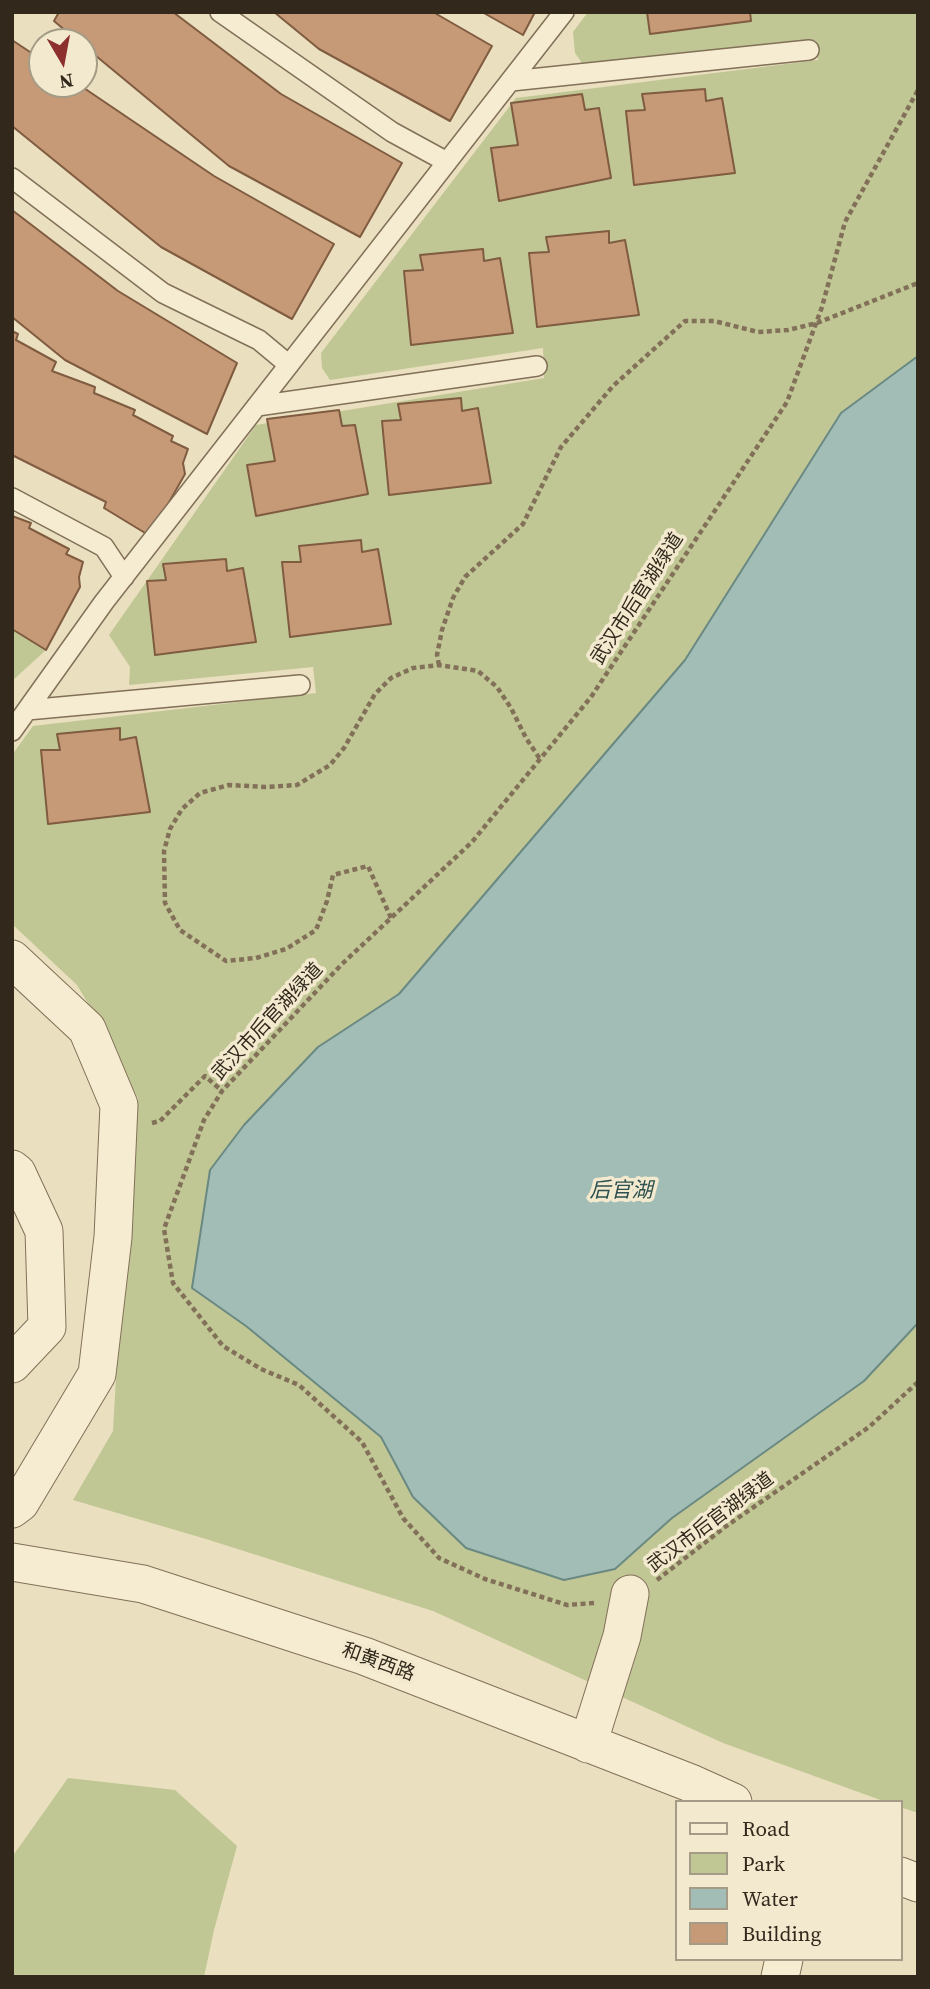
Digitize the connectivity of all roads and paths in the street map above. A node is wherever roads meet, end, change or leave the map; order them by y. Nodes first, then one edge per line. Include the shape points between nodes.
1 (220, 12) edge
2 (564, 12) edge
3 (809, 50) dead end
4 (511, 81) junction
5 (918, 90) edge
6 (447, 162) junction
7 (12, 178) edge
8 (918, 283) edge
9 (817, 323) junction
10 (289, 365) junction
11 (537, 366) dead end
12 (257, 406) junction
13 (12, 498) edge
14 (124, 577) junction
15 (439, 665) junction
16 (300, 685) dead end
17 (27, 710) junction
18 (12, 732) edge
19 (540, 760) junction
20 (391, 918) junction
21 (12, 959) edge
22 (222, 1091) junction
23 (118, 1134) junction
24 (12, 1169) edge
25 (12, 1364) edge
26 (918, 1382) edge
27 (12, 1509) edge
28 (12, 1562) edge
29 (630, 1594) junction
30 (588, 1744) junction
31 (728, 1800) edge

1 - 6 lane via 392,132
2 - 4 lane
3 - 4 lane
4 - 6 lane
5 - 9 path, 武汉市后官湖绿道 via 845,222
6 - 10 lane
7 - 10 lane via 163,293 258,340
8 - 9 path
9 - 15 path via 758,332 714,321 685,321 656,345 613,386 561,447 523,524 465,577 442,630
9 - 19 path, 武汉市后官湖绿道 via 787,402 592,697
10 - 12 lane
11 - 12 lane
12 - 14 lane
13 - 14 lane via 104,547
14 - 17 lane
15 - 19 path via 478,671 497,687
15 - 20 path via 413,668 391,678 375,694 330,765 297,785 229,785 200,793 182,809 164,851 165,903 180,930 226,961 276,952 316,930 333,875 368,866
16 - 17 lane
17 - 18 lane
19 - 20 path, 武汉市后官湖绿道 via 472,842
20 - 22 path, 武汉市后官湖绿道
21 - 23 street via 87,1029 119,1105
22 - 23 path via 205,1076 160,1121
22 - 29 path, 武汉市后官湖绿道 via 204,1120 164,1229 173,1283 223,1346 261,1370 299,1385 362,1443 403,1518 439,1558 485,1579 567,1605
23 - 27 street via 113,1237 97,1374 20,1503
24 - 25 street via 44,1231 47,1327
26 - 29 path, 武汉市后官湖绿道 via 869,1427 725,1527 643,1591
28 - 30 street, 和黄西路 via 143,1584 364,1656
29 - 30 street via 622,1636
30 - 31 street, 和黄西路

